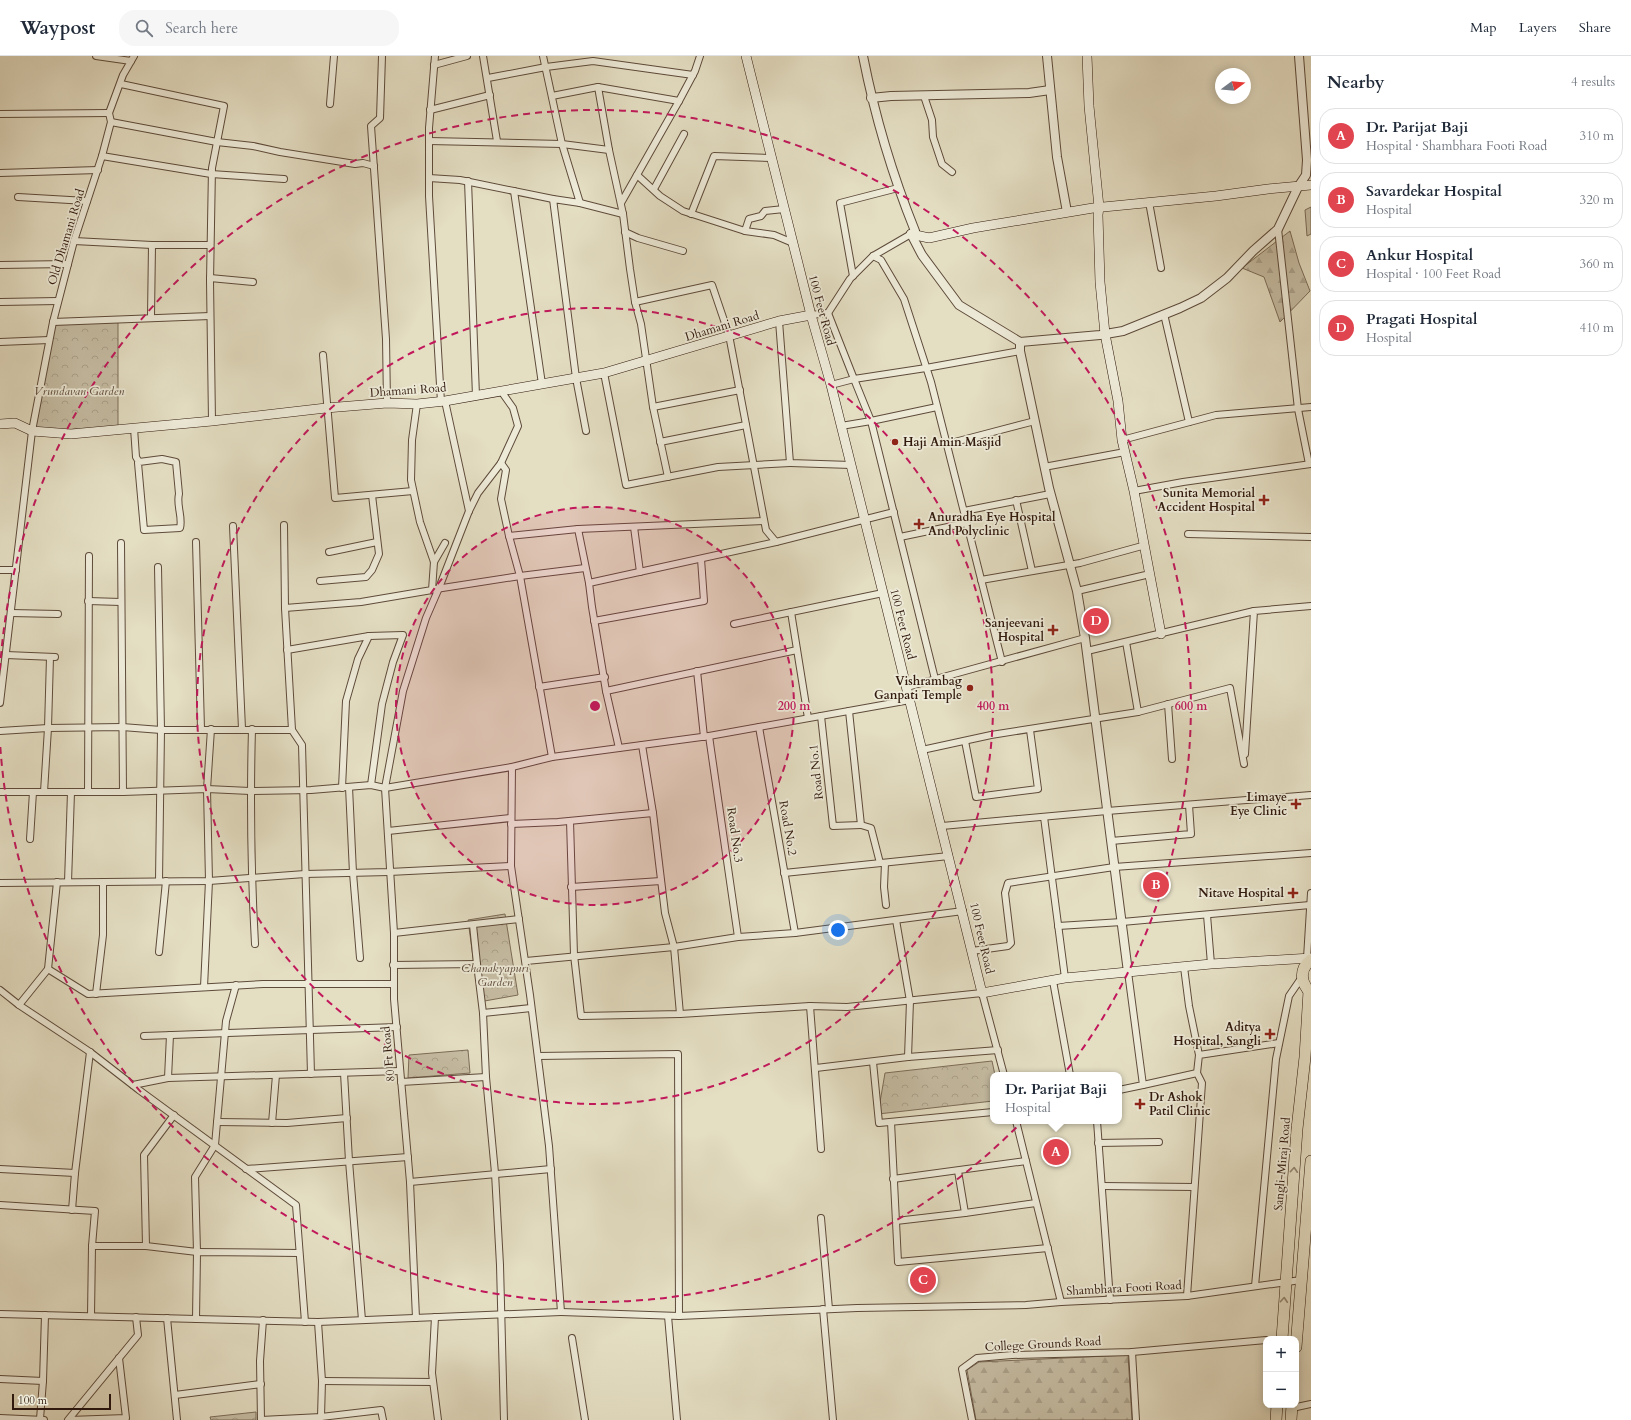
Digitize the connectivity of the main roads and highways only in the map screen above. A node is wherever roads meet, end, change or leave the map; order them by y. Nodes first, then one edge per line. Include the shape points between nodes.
1 (746, 56) edge
2 (1086, 56) edge
3 (1311, 186) edge
4 (1099, 208) junction
5 (911, 234) road end
6 (811, 315) junction
7 (0, 424) edge
8 (1161, 634) road end
9 (1310, 959) edge
10 (1310, 992) edge
11 (1311, 1161) edge
12 (1305, 1272) edge
13 (1281, 1336) edge
14 (1297, 1336) edge
15 (1277, 1408) edge
16 (1292, 1408) edge
17 (1276, 1420) edge
18 (1291, 1420) edge

1 - 6 main road, 100 Feet Road
2 - 4 main road
3 - 4 main road
4 - 5 main road via 973,228 929,238
4 - 8 main road via 1100,282 1105,334 1118,401 1122,440
6 - 7 main road, Dhamani Road via 729,335 604,373 443,401 326,408 212,422 71,434 32,431 15,423
6 - 9 main road, 100 Feet Road via 831,385 982,993 1065,978 1211,964
9 - 10 highway via 1305,965 1302,977 1303,984
13 -> 10 highway, Sangli-Miraj Road
11 - 12 highway
12 - 14 highway
15 - 17 highway
16 - 18 highway

